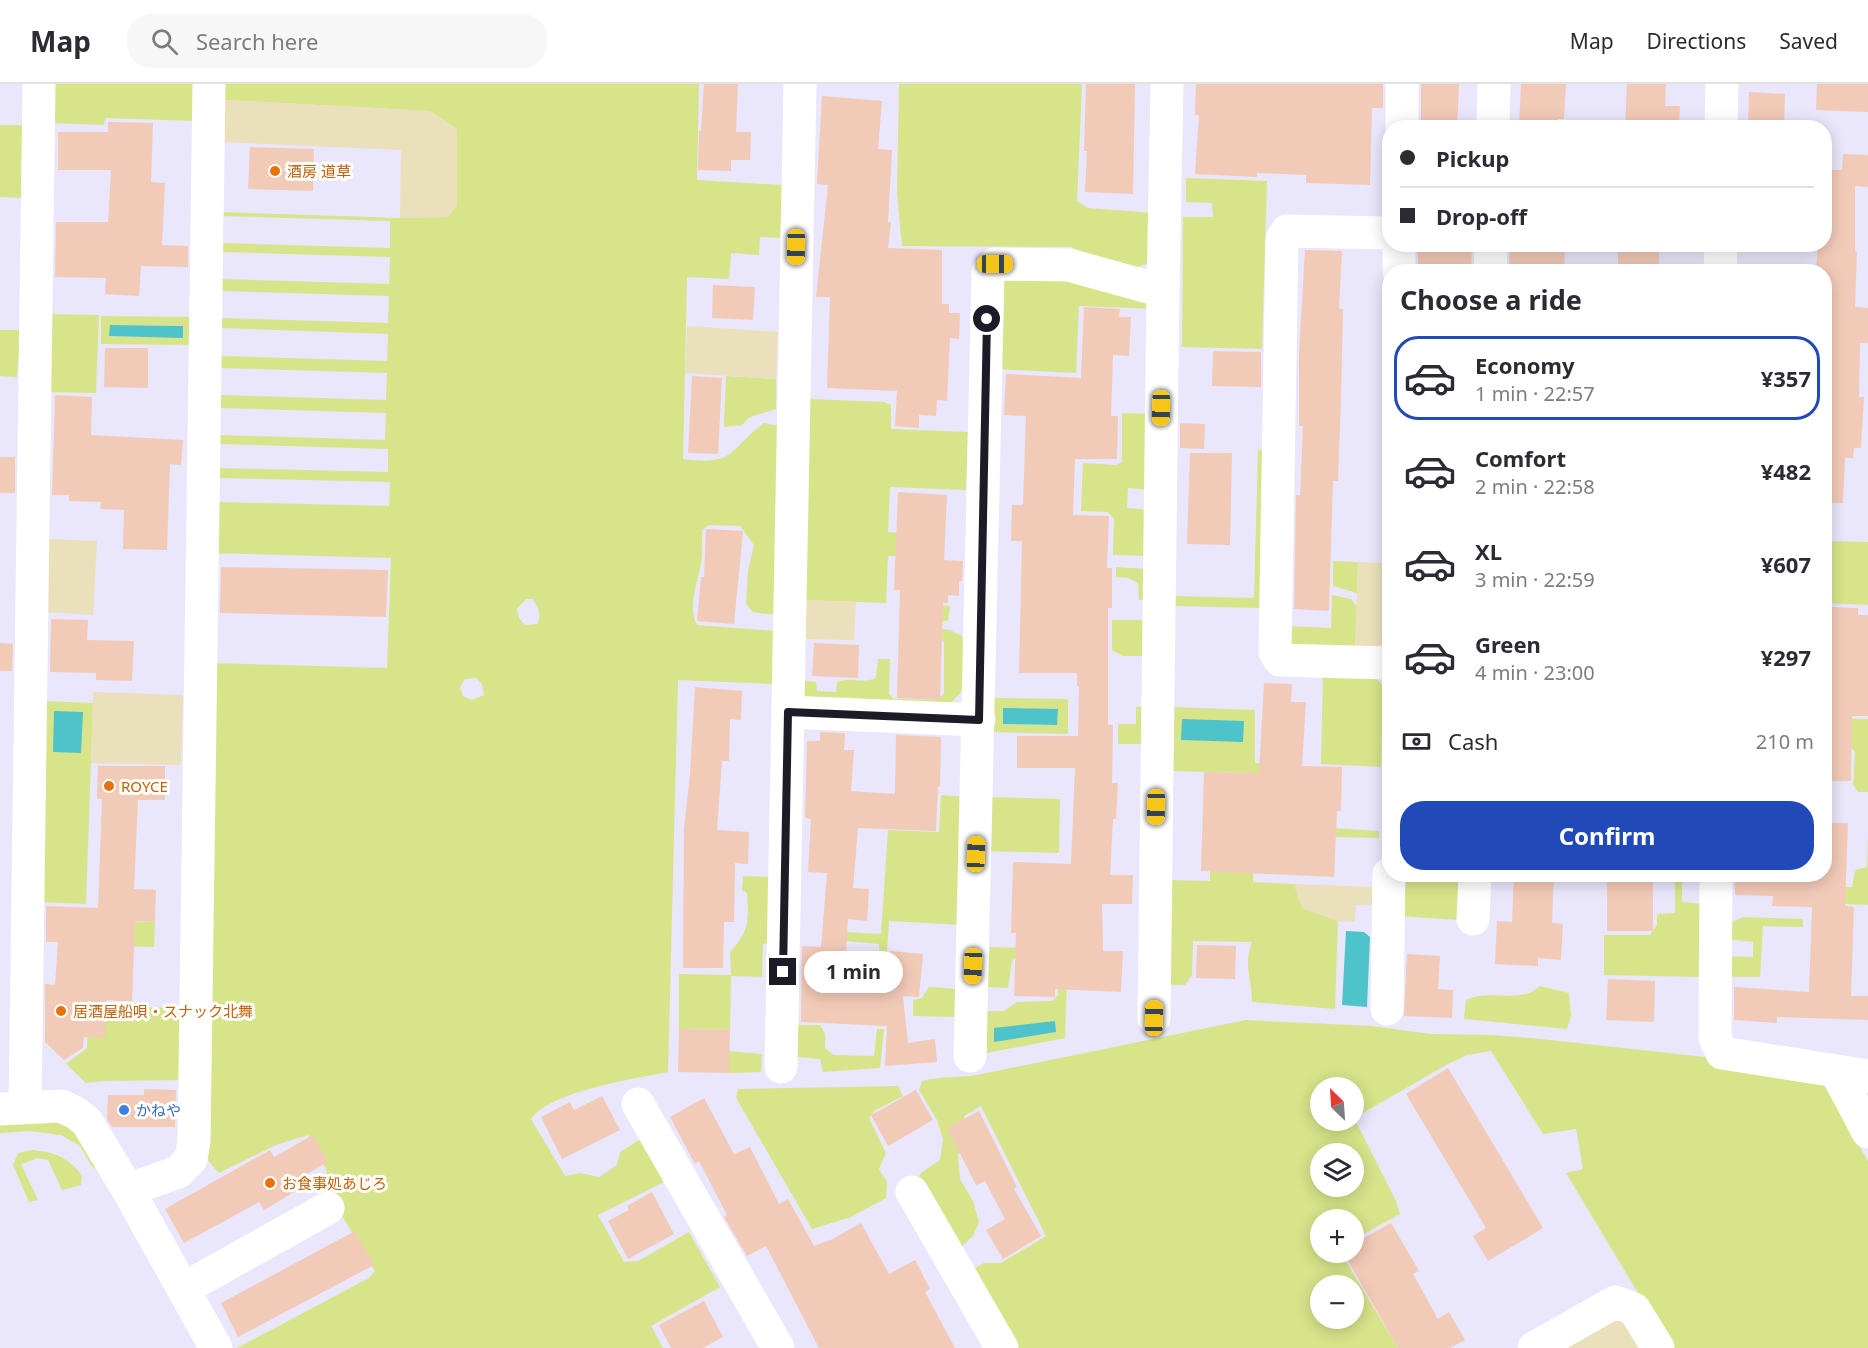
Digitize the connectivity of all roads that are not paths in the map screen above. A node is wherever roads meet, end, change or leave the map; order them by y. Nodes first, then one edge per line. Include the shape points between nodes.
1 (39, 84) edge
2 (209, 84) edge
3 (800, 84) edge
4 (1167, 84) edge
5 (1402, 84) edge
6 (1494, 84) edge
7 (1722, 84) edge
8 (1401, 120) edge
9 (1493, 120) edge
10 (1721, 120) edge
11 (1382, 233) edge
12 (1163, 291) junction
13 (1382, 663) edge
14 (788, 712) junction
15 (979, 720) junction
16 (1389, 882) edge
17 (1475, 882) edge
18 (1716, 882) edge
19 (1473, 919) dead end
20 (1387, 1009) dead end
21 (1154, 1018) dead end
22 (970, 1056) dead end
23 (781, 1067) dead end
24 (1836, 1071) junction
25 (1868, 1076) edge
26 (638, 1104) dead end
27 (12, 1108) edge
28 (1868, 1132) edge
29 (128, 1190) junction
30 (912, 1192) dead end
31 (328, 1208) dead end
32 (183, 1289) junction
33 (216, 1348) edge
34 (778, 1348) edge
35 (1002, 1348) edge
36 (1534, 1348) edge
37 (1658, 1348) edge

1 - 27 street
2 - 29 street via 194,1142 191,1159 178,1172
3 - 14 street
4 - 12 street
5 - 8 street
6 - 9 street
7 - 10 street
11 - 13 street via 1287,231 1282,239 1275,652 1280,660
12 - 15 street via 1069,265 995,264 988,272
12 - 21 street
14 - 15 street
14 - 23 street
15 - 22 street
16 - 20 street
17 - 19 street
18 - 24 street via 1715,1038 1722,1053
24 - 25 street
24 - 28 street
26 - 34 street
27 - 29 street via 61,1106 76,1113 87,1122
29 - 32 street
30 - 35 street
31 - 32 street
32 - 33 street
36 - 37 street via 1615,1302 1634,1309

